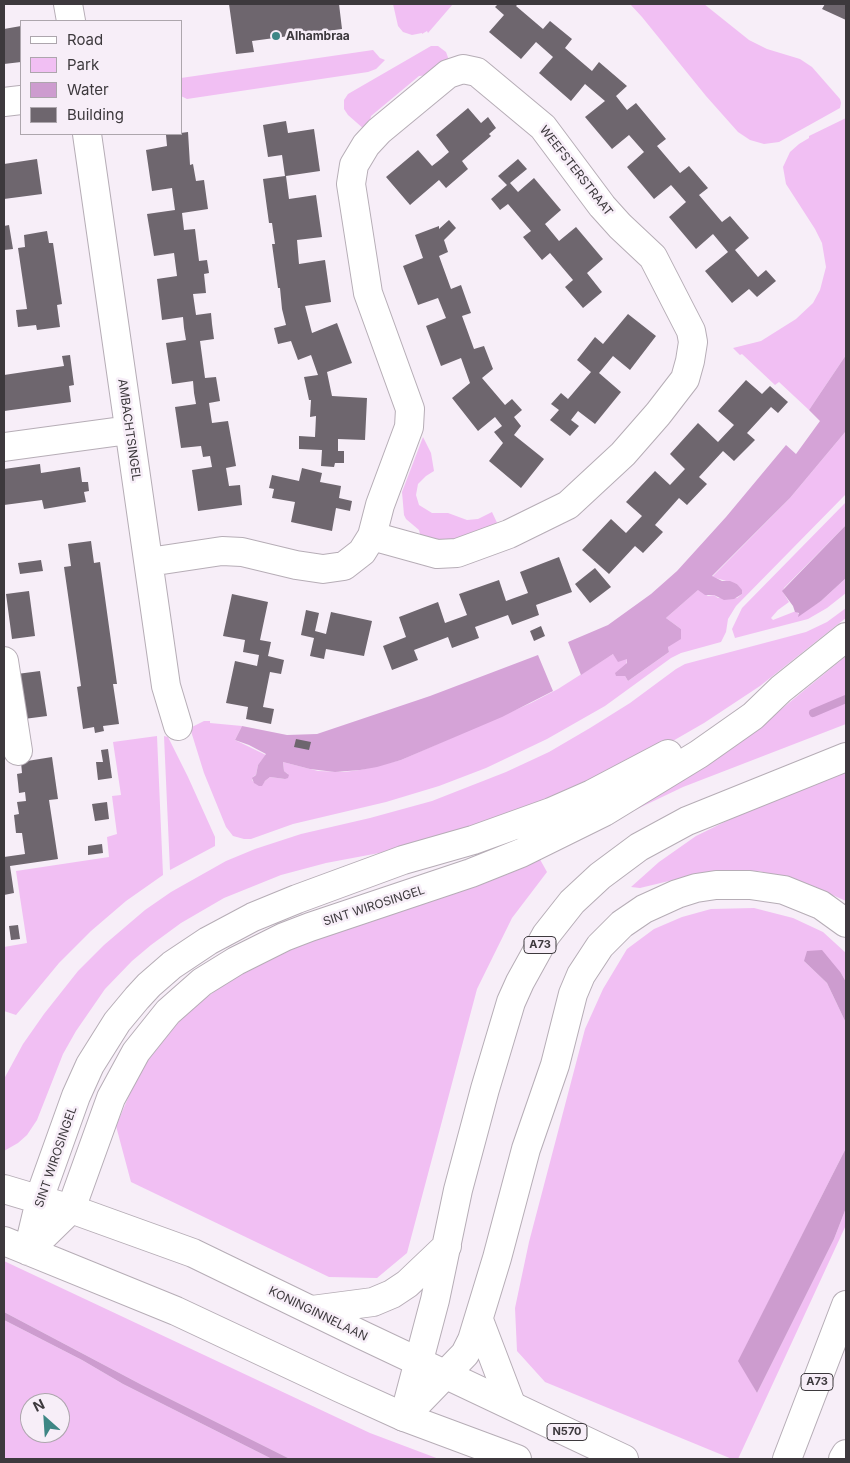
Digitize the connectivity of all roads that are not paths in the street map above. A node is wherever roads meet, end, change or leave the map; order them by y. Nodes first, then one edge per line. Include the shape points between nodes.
1 (68, 4) edge
2 (71, 20) edge
3 (20, 100) edge
4 (4, 102) edge
5 (87, 135) edge
6 (129, 430) junction
7 (4, 446) edge
8 (372, 536) junction
9 (149, 562) junction
10 (846, 637) edge
11 (4, 661) edge
12 (781, 690) junction
13 (178, 726) dead end
14 (18, 751) dead end
15 (846, 757) edge
16 (846, 923) edge
17 (4, 1189) edge
18 (40, 1199) junction
19 (71, 1209) junction
20 (4, 1241) edge
21 (447, 1246) junction
22 (28, 1251) junction
23 (846, 1305) edge
24 (312, 1310) junction
25 (479, 1320) junction
26 (846, 1357) edge
27 (419, 1361) junction
28 (446, 1374) junction
29 (511, 1404) junction
30 (404, 1417) junction
31 (846, 1454) edge
32 (517, 1459) edge
33 (624, 1459) edge
34 (789, 1459) edge
35 (843, 1459) edge

1 - 2 main road
3 - 4 main road
5 - 6 main road, AMBACHTSINGEL
6 - 7 main road
6 - 9 main road, AMBACHTSINGEL
8 - 8 main road, WEEFSTERSTRAAT via 437,554 457,553 509,534 568,505 623,454 658,414 685,379 690,361 691,331 653,257 602,206 542,127 477,72 463,69 448,74 379,131 354,164 351,184 368,293 410,409 409,427 380,504
8 - 9 main road, WEEFSTERSTRAAT via 362,552 344,566 324,569 222,551
9 - 13 main road, AMBACHTSINGEL via 166,686
10 - 12 main road, SINT WIROSINGEL
11 - 14 main road
12 - 18 main road, SINT WIROSINGEL via 746,706 661,758 592,794 473,840 403,860 297,899 231,928 182,958 149,985 117,1022 90,1064
12 - 19 main road, SINT WIROSINGEL via 753,716 699,754 639,792 567,831 471,873 284,937 202,982 168,1012 136,1052 111,1098
15 - 21 main road, A73 via 664,832 600,876 559,917 538,949 512,1002 458,1190
16 - 25 main road via 821,905 784,890 716,885 677,894 651,906 632,917 606,940 586,967 573,994
17 - 18 main road, KONINGINNELAAN
18 - 19 main road, KONINGINNELAAN
18 - 22 main road, SINT WIROSINGEL
19 - 22 main road, SINT WIROSINGEL
19 - 24 main road, KONINGINNELAAN / N570 via 193,1253
20 - 22 main road
21 - 24 main road via 408,1284 392,1294 373,1302
21 - 27 main road, A73
22 - 30 main road via 176,1311
23 - 34 main road, A73
24 - 27 main road, KONINGINNELAAN / N570
25 - 28 main road via 464,1354
25 - 29 main road
26 - 34 main road, A73
27 - 28 main road, KONINGINNELAAN / N570
27 - 30 main road, A73
28 - 29 main road, KONINGINNELAAN / N570
28 - 30 main road
29 - 33 main road, KONINGINNELAAN / N570
30 - 32 main road
31 - 35 main road

